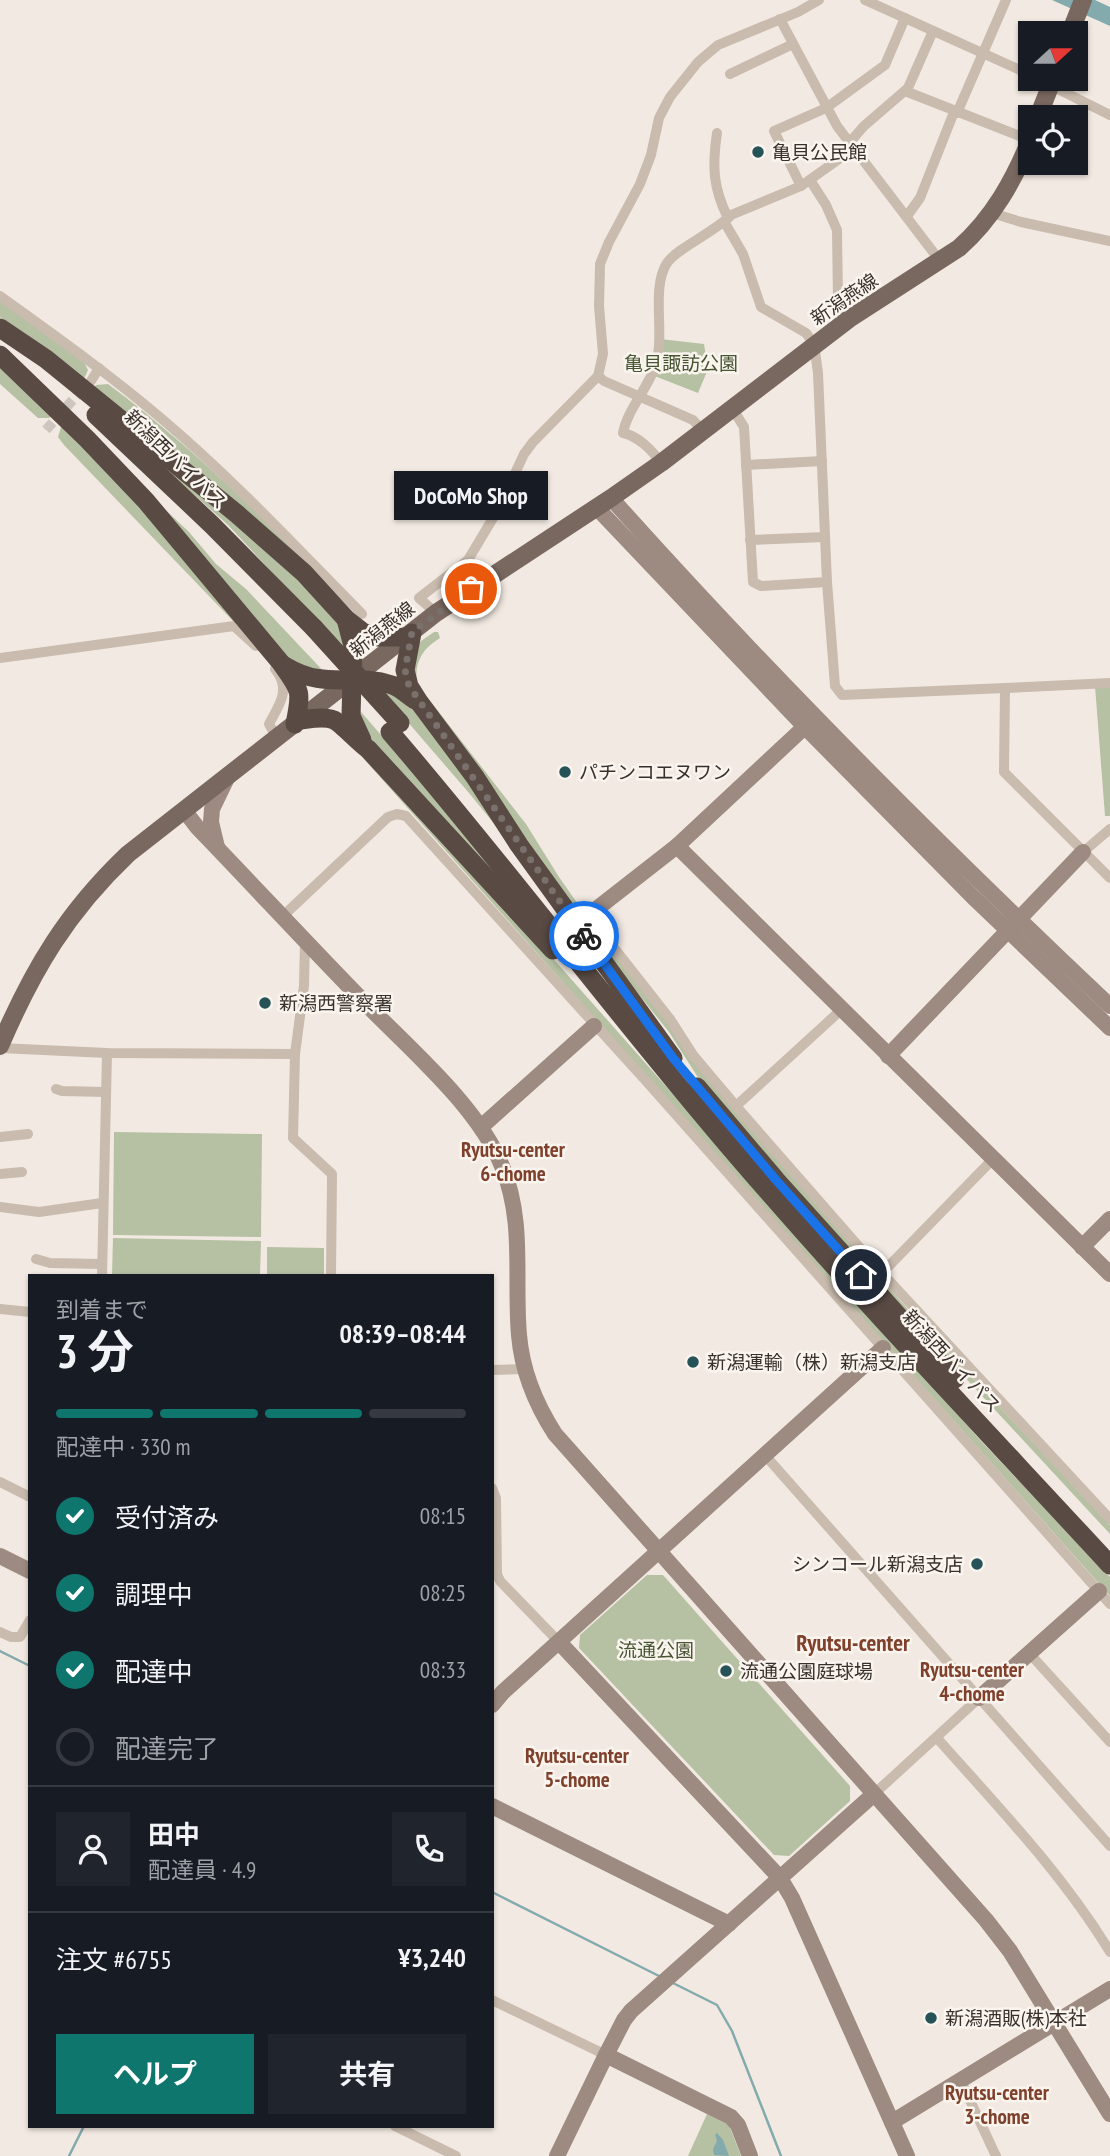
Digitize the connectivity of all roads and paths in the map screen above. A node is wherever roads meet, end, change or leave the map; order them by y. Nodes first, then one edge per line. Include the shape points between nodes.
1 (819, 0) edge
2 (865, 0) edge
3 (1006, 0) edge
4 (1083, 0) edge
5 (905, 18) junction
6 (780, 19) junction
7 (1074, 21) edge
8 (933, 31) junction
9 (793, 44) junction
10 (984, 54) junction
11 (1018, 69) edge
12 (730, 74) dead end
13 (905, 90) junction
14 (1066, 91) edge
15 (826, 108) junction
16 (956, 112) junction
17 (1110, 115) edge
18 (717, 133) dead end
19 (1018, 135) edge
20 (851, 146) junction
21 (1018, 166) edge
22 (806, 183) junction
23 (992, 213) junction
24 (907, 216) junction
25 (727, 220) junction
26 (1110, 241) edge
27 (940, 261) junction
28 (0, 296) edge
29 (849, 319) junction
30 (0, 330) edge
31 (814, 344) junction
32 (0, 349) edge
33 (0, 355) edge
34 (99, 368) junction
35 (598, 376) junction
36 (91, 381) tunnel mouth
37 (641, 397) junction
38 (732, 408) junction
39 (703, 431) junction
40 (822, 461) junction
41 (661, 463) junction
42 (746, 465) junction
43 (604, 503) junction
44 (825, 537) junction
45 (750, 540) junction
46 (468, 560) junction
47 (488, 578) junction
48 (827, 582) junction
49 (436, 613) junction
50 (354, 617) junction
51 (309, 633) junction
52 (410, 635) junction
53 (0, 658) edge
54 (281, 663) junction
55 (350, 680) junction
56 (1110, 683) edge
57 (1005, 688) junction
58 (419, 702) junction
59 (297, 722) junction
60 (810, 722) junction
61 (277, 738) junction
62 (368, 749) junction
63 (228, 778) junction
64 (184, 810) junction
65 (1110, 829) edge
66 (677, 846) junction
67 (217, 847) junction
68 (1083, 852) junction
69 (1110, 878) edge
70 (590, 914) joint
71 (283, 916) junction
72 (1014, 926) junction
73 (305, 941) junction
74 (1110, 1006) edge
75 (841, 1010) junction
76 (594, 1026) junction
77 (1110, 1028) edge
78 (0, 1047) edge
79 (107, 1054) junction
80 (295, 1054) junction
81 (888, 1056) junction
82 (669, 1063) junction
83 (56, 1089) dead end
84 (106, 1092) junction
85 (736, 1105) junction
86 (481, 1127) junction
87 (28, 1134) dead end
88 (0, 1137) edge
89 (993, 1159) junction
90 (22, 1172) dead end
91 (0, 1174) edge
92 (102, 1203) junction
93 (0, 1207) edge
94 (1110, 1219) edge
95 (1082, 1247) junction
96 (36, 1259) dead end
97 (102, 1270) edge
98 (882, 1272) junction
99 (331, 1274) edge
100 (1110, 1274) edge
101 (0, 1310) edge
102 (28, 1312) edge
103 (883, 1348) junction
104 (525, 1369) junction
105 (494, 1370) edge
106 (764, 1454) junction
107 (0, 1482) edge
108 (494, 1493) edge
109 (28, 1496) edge
110 (1110, 1519) edge
111 (1110, 1545) edge
112 (659, 1552) junction
113 (0, 1556) edge
114 (1110, 1565) edge
115 (28, 1570) edge
116 (496, 1583) edge
117 (1099, 1591) junction
118 (1110, 1604) edge
119 (28, 1623) edge
120 (0, 1632) edge
121 (559, 1642) junction
122 (1030, 1654) junction
123 (979, 1698) junction
124 (494, 1703) edge
125 (937, 1738) junction
126 (1110, 1742) edge
127 (874, 1794) junction
128 (494, 1807) edge
129 (1110, 1846) edge
130 (780, 1878) junction
131 (729, 1924) junction
132 (1110, 1952) edge
133 (1110, 1989) edge
134 (494, 2001) edge
135 (1055, 2024) junction
136 (606, 2055) junction
137 (961, 2081) junction
138 (1110, 2114) edge
139 (891, 2122) junction
140 (399, 2128) edge
141 (456, 2156) edge
142 (557, 2156) edge
143 (750, 2156) edge
144 (907, 2156) edge
145 (996, 2156) edge

1 - 6 street
2 - 5 street
3 - 10 street
4 - 7 main road
5 - 8 street
5 - 15 street via 884,65
6 - 9 street
6 - 35 street via 718,46 698,62 659,118 645,171 600,264 603,354
8 - 10 street
8 - 13 street
9 - 12 street
9 - 15 street
10 - 11 street
10 - 16 street
13 - 16 street
13 - 20 street via 864,126
14 - 17 street
15 - 20 street
15 - 22 street via 774,131
16 - 19 street
16 - 24 street via 920,198
18 - 25 street via 713,163
20 - 22 street
20 - 24 street
21 - 23 main road, 新潟燕線
22 - 25 street
22 - 29 street via 827,205 837,230 838,301
23 - 26 street
23 - 27 main road, 新潟燕線
24 - 27 street
25 - 31 street via 761,307 806,333
25 - 37 street via 665,265 660,284 659,353
27 - 29 main road, 新潟燕線
28 - 34 street
29 - 31 main road, 新潟燕線
30 - 50 highway via 46,359 237,514
30 - 51 highway, 新潟西バイパス via 164,478
31 - 38 main road, 新潟燕線
31 - 40 street
32 - 51 highway, 新潟西バイパス
33 - 54 highway via 146,501
34 - 36 street
34 - 50 street via 218,470
35 - 37 street
35 - 46 street via 524,454
37 - 39 street via 693,420
37 - 41 street via 623,433 653,451
38 - 39 main road, 新潟燕線
38 - 42 street via 744,427
39 - 41 main road, 新潟燕線
40 - 42 street
40 - 44 street
41 - 43 main road, 新潟燕線
42 - 45 street
43 - 47 main road, 新潟燕線
43 - 60 street via 699,597
44 - 45 street
44 - 48 street
45 - 48 street via 752,577 757,584
46 - 47 street
46 - 49 street via 419,598
47 - 49 main road, 新潟燕線
48 - 57 street via 835,686 842,695
49 - 52 main road, 新潟燕線
50 - 52 highway via 371,636
50 - 55 highway
51 - 82 highway, 新潟西バイパス via 395,728 465,821
52 - 55 main road, 新潟燕線
52 - 58 highway via 405,670
53 - 61 street via 234,626 279,673 283,694 269,724
54 - 55 highway via 313,679
54 - 59 highway via 299,692
55 - 58 highway via 390,684
55 - 59 main road, 新潟燕線
55 - 62 highway via 351,716
56 - 57 street
57 - 68 street via 1004,772
58 - 82 highway
59 - 61 main road, 新潟燕線
59 - 62 highway via 336,721
60 - 66 street
60 - 72 street
61 - 63 main road, 新潟燕線
62 - 82 highway via 572,971
63 - 64 main road, 新潟燕線
63 - 67 street via 211,816
64 - 67 street
64 - 78 main road, 新潟燕線 via 128,854 70,918 40,963
65 - 68 street
66 - 70 street
66 - 75 street
67 - 71 street
68 - 69 street
68 - 72 street
70 - 85 street via 693,1055
71 - 73 street
71 - 76 street via 388,817 402,814
72 - 74 street
72 - 77 street
72 - 81 street
73 - 80 street
73 - 86 street
75 - 81 street
75 - 85 street
76 - 86 street
76 - 103 street
78 - 79 street
79 - 80 street
79 - 84 street
80 - 99 street via 293,1138 332,1174
81 - 89 street
82 - 111 highway, 新潟西バイパス
82 - 114 highway, 新潟西バイパス via 765,1188
83 - 84 street
84 - 92 street
85 - 98 street
86 - 104 street via 502,1165 517,1221 519,1332
87 - 88 street
89 - 95 street
89 - 98 street
90 - 91 street
92 - 93 street via 39,1212
92 - 97 street
94 - 95 street
95 - 100 street
96 - 97 street
98 - 110 street
101 - 102 street
103 - 106 street
103 - 117 street
104 - 105 street
104 - 112 street via 555,1434
106 - 112 street
106 - 123 street
107 - 109 street
108 - 116 street
112 - 121 street
112 - 127 street
113 - 115 street
116 - 121 street
117 - 118 street
117 - 122 street
119 - 120 street via 20,1637
121 - 124 street
121 - 130 street
122 - 123 street
122 - 126 street
123 - 125 street
123 - 129 street
125 - 127 street
125 - 132 street via 1046,1860
127 - 130 street
127 - 135 street via 986,1920
128 - 131 street
130 - 131 street
130 - 139 street
131 - 136 street via 624,2020
133 - 135 street
134 - 136 street
135 - 137 street
135 - 138 street
136 - 142 street
136 - 143 street via 731,2117
137 - 139 street
137 - 145 street
139 - 144 street
140 - 141 street

